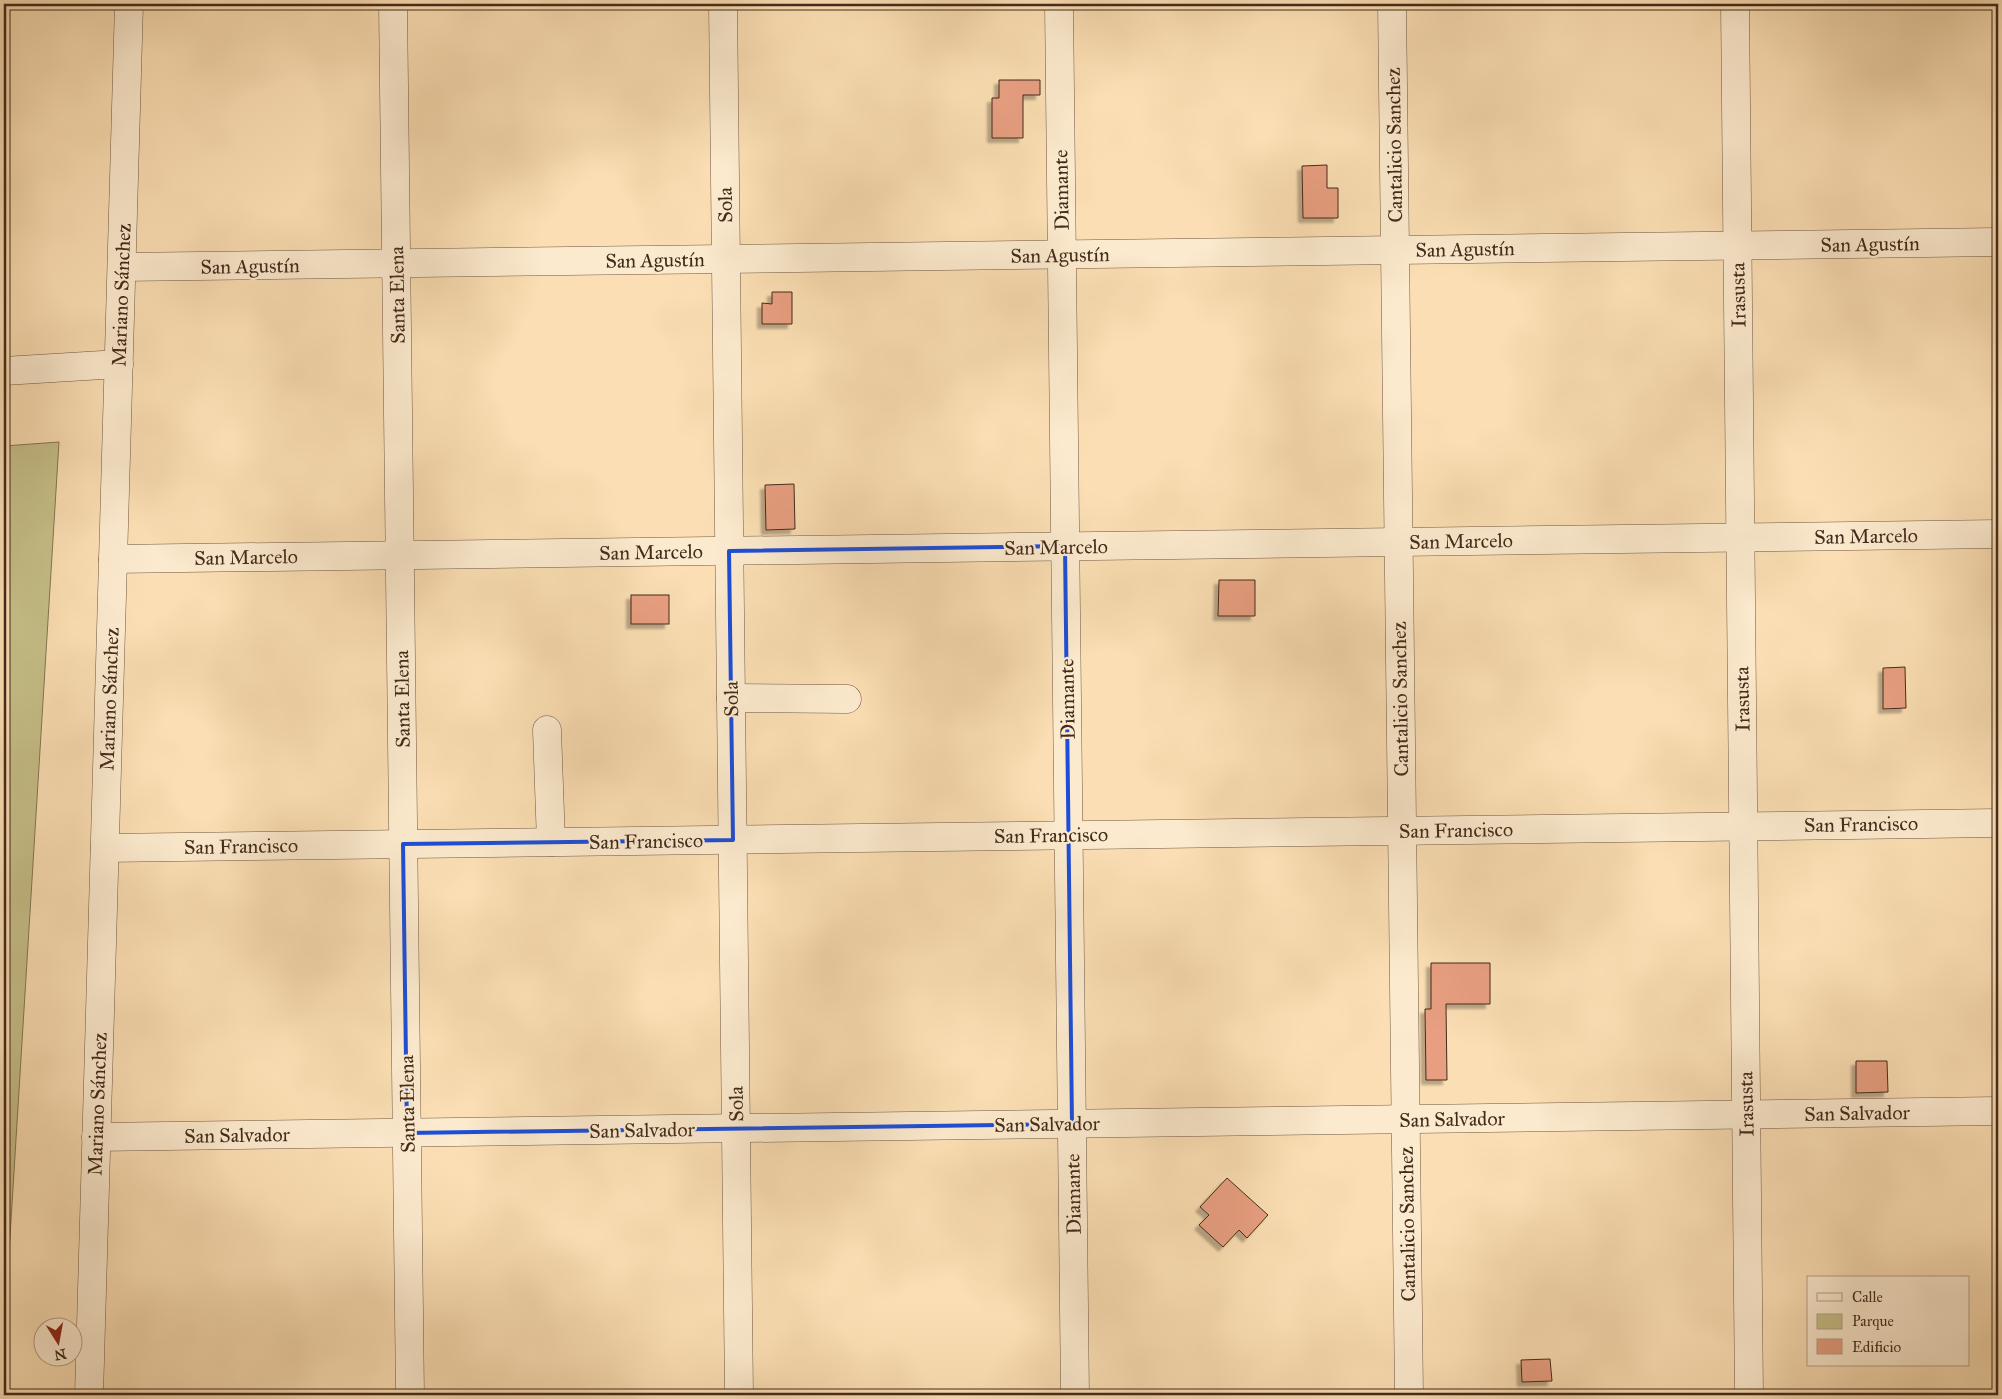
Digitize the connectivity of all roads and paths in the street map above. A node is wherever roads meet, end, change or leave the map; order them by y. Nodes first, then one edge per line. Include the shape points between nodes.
1 (129, 4) edge
2 (393, 4) edge
3 (723, 4) edge
4 (1059, 4) edge
5 (1392, 4) edge
6 (1734, 4) edge
7 (1998, 242) edge
8 (1737, 246) junction
9 (1395, 250) junction
10 (1062, 255) junction
11 (726, 259) junction
12 (396, 264) junction
13 (122, 267) junction
14 (119, 364) junction
15 (4, 371) edge
16 (1998, 534) edge
17 (1740, 537) junction
18 (1399, 542) junction
19 (1065, 546) junction
20 (729, 551) junction
21 (400, 555) junction
22 (113, 559) junction
23 (731, 698) junction
24 (847, 698) dead end
25 (547, 730) dead end
26 (1998, 823) edge
27 (1743, 826) junction
28 (1402, 831) junction
29 (1069, 835) junction
30 (733, 840) junction
31 (551, 842) junction
32 (403, 844) junction
33 (105, 848) junction
34 (1998, 1111) edge
35 (1746, 1115) junction
36 (1406, 1119) junction
37 (1072, 1124) junction
38 (736, 1128) junction
39 (407, 1133) junction
40 (96, 1137) junction
41 (89, 1395) edge
42 (410, 1395) edge
43 (739, 1395) edge
44 (1075, 1395) edge
45 (1409, 1395) edge
46 (1749, 1395) edge

1 - 13 street, Mariano Sánchez
2 - 12 street, Santa Elena
3 - 11 street, Sola
4 - 10 street, Diamante
5 - 9 street, Cantalicio Sanchez
6 - 8 street, Irasusta
7 - 8 street, San Agustín
8 - 9 street, San Agustín
8 - 17 street, Irasusta
9 - 10 street, San Agustín
9 - 18 street, Cantalicio Sanchez
10 - 11 street, San Agustín
10 - 19 street, Diamante
11 - 12 street, San Agustín
11 - 20 street, Sola
12 - 13 street, San Agustín
12 - 21 street, Santa Elena
13 - 14 street, Mariano Sánchez
14 - 15 street
14 - 22 street, Mariano Sánchez
16 - 17 street, San Marcelo
17 - 18 street, San Marcelo
17 - 27 street, Irasusta
18 - 19 street, San Marcelo
18 - 28 street, Cantalicio Sanchez
19 - 20 street, San Marcelo
19 - 29 street, Diamante
20 - 21 street, San Marcelo
20 - 23 street, Sola
21 - 22 street, San Marcelo
21 - 32 street, Santa Elena
22 - 33 street, Mariano Sánchez
23 - 24 street
23 - 30 street, Sola
25 - 31 street
26 - 27 street, San Francisco
27 - 28 street, San Francisco
27 - 35 street, Irasusta
28 - 29 street, San Francisco
28 - 36 street, Cantalicio Sanchez
29 - 30 street, San Francisco
29 - 37 street, Diamante
30 - 31 street, San Francisco
30 - 38 street, Sola
31 - 32 street, San Francisco
32 - 33 street, San Francisco
32 - 39 street, Santa Elena
33 - 40 street, Mariano Sánchez
34 - 35 street, San Salvador
35 - 36 street, San Salvador
35 - 46 street, Irasusta
36 - 37 street, San Salvador
36 - 45 street, Cantalicio Sanchez
37 - 38 street, San Salvador
37 - 44 street, Diamante
38 - 39 street, San Salvador
38 - 43 street, Sola
39 - 40 street, San Salvador
39 - 42 street, Santa Elena
40 - 41 street, Mariano Sánchez

